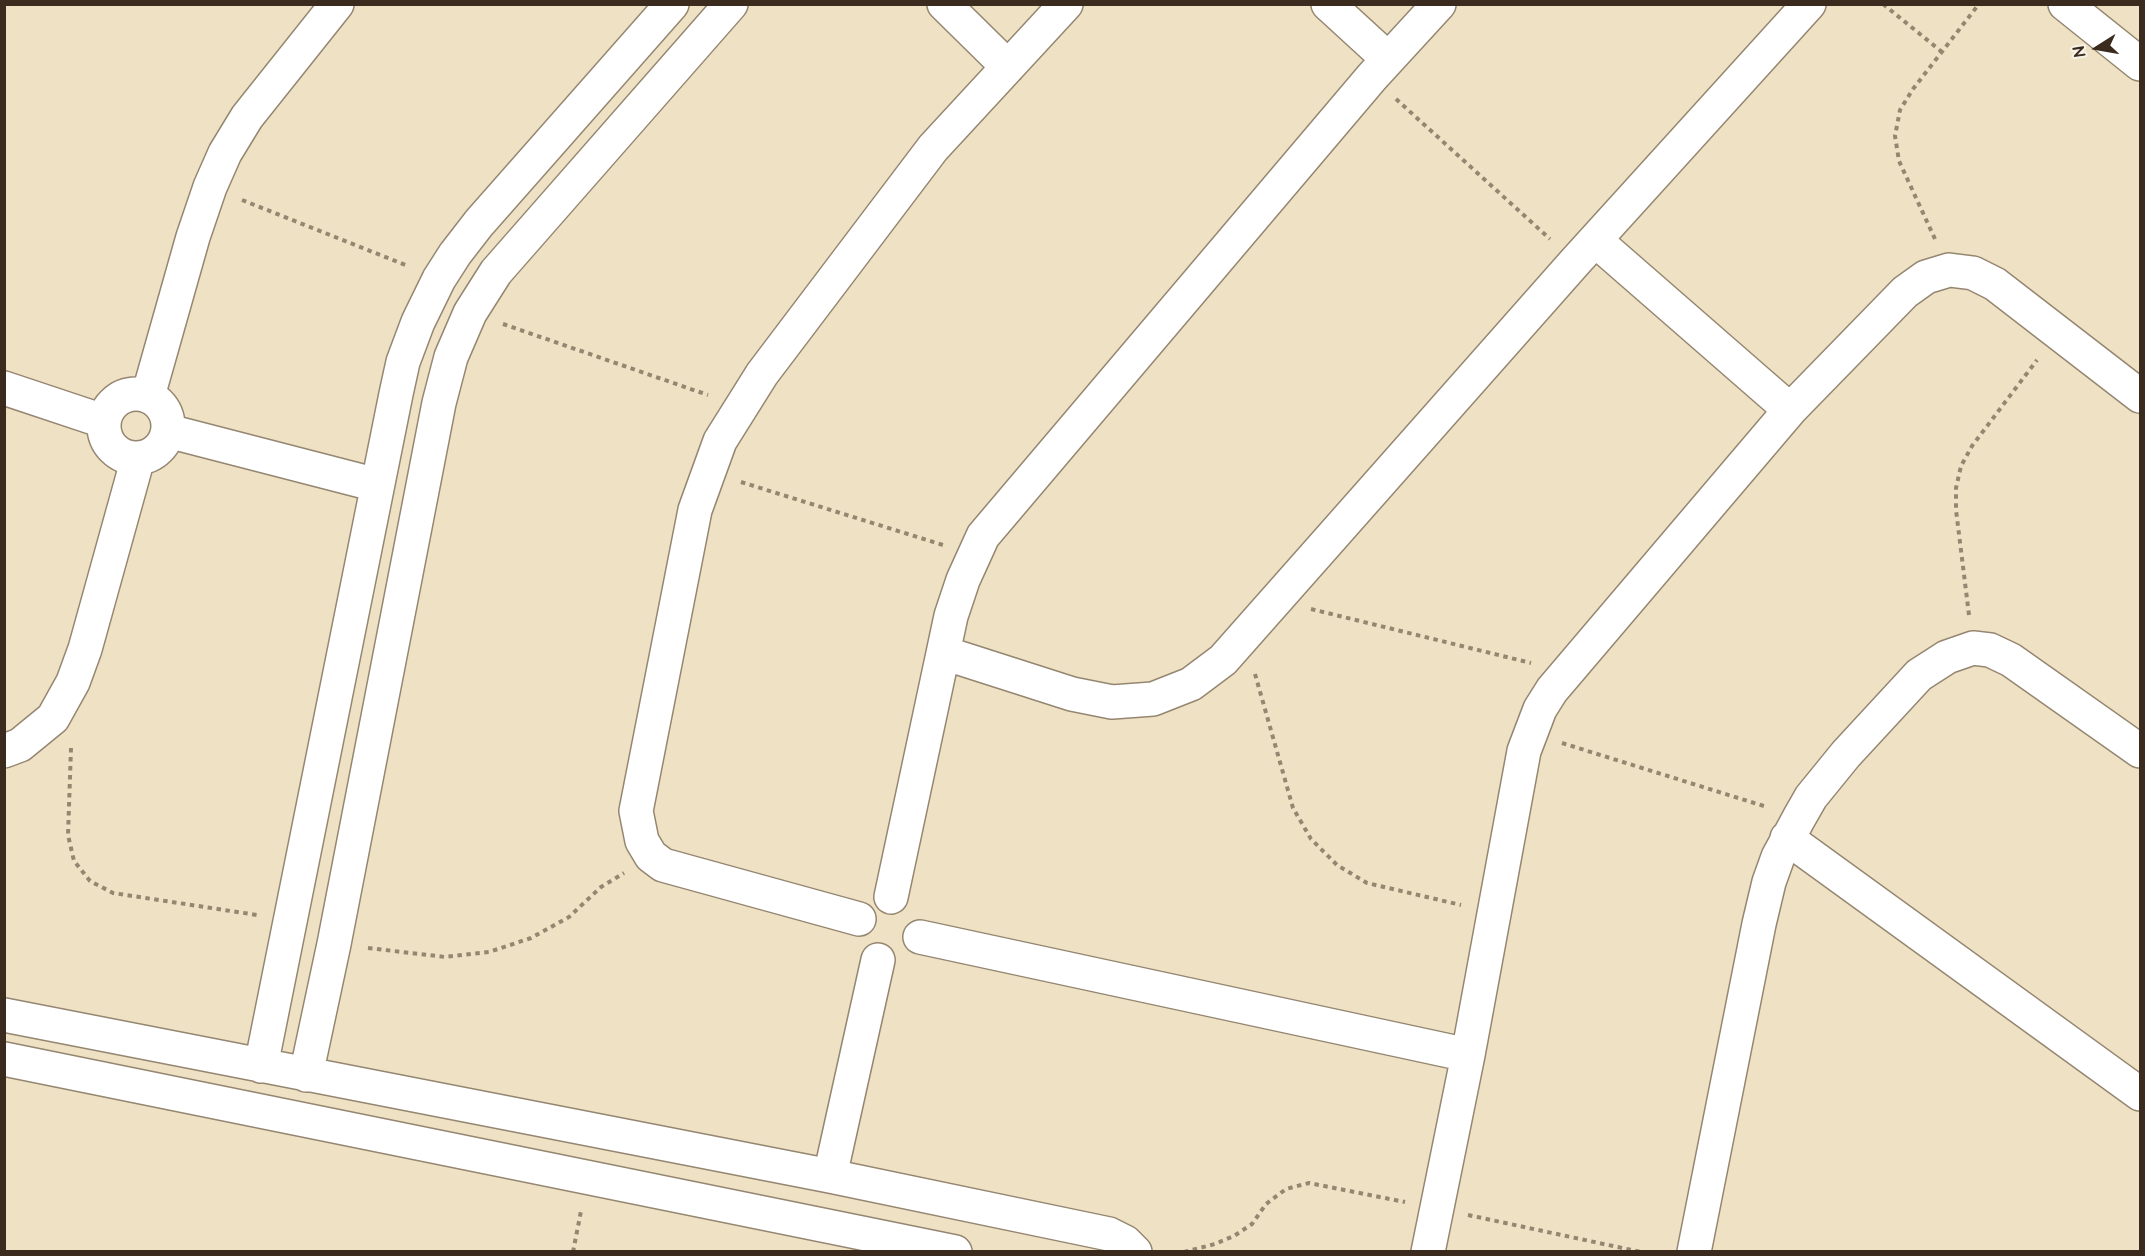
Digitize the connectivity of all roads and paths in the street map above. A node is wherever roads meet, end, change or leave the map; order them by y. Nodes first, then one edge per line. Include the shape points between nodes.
1 (337, 4) edge
2 (672, 4) edge
3 (731, 4) edge
4 (944, 4) edge
5 (1066, 4) edge
6 (1328, 4) edge
7 (1439, 4) edge
8 (1809, 4) edge
9 (1883, 4) edge
10 (1979, 4) edge
11 (2065, 4) edge
12 (1942, 52) junction
13 (2140, 64) edge
14 (1008, 67) junction
15 (1380, 68) junction
16 (614, 69) junction
17 (647, 101) junction
18 (210, 187) junction
19 (1585, 251) junction
20 (1948, 270) junction
21 (439, 279) junction
22 (470, 312) junction
23 (2058, 333) junction
24 (4, 388) edge
25 (148, 396) junction
26 (2140, 396) edge
27 (740, 406) junction
28 (1790, 410) junction
29 (103, 421) junction
30 (168, 431) junction
31 (138, 459) junction
32 (709, 472) junction
33 (377, 485) junction
34 (974, 554) junction
35 (1275, 601) junction
36 (1244, 636) junction
37 (1973, 648) junction
38 (944, 652) junction
39 (1568, 671) junction
40 (1530, 733) junction
41 (71, 741) dead end
42 (2140, 750) edge
43 (4, 751) edge
44 (1793, 828) junction
45 (651, 856) junction
46 (891, 897) junction
47 (1494, 913) junction
48 (858, 919) junction
49 (289, 920) junction
50 (335, 936) junction
51 (920, 937) junction
52 (878, 960) junction
53 (4, 1015) edge
54 (102, 1035) junction
55 (1468, 1055) junction
56 (4, 1059) edge
57 (261, 1066) junction
58 (306, 1075) junction
59 (94, 1078) junction
60 (2140, 1094) edge
61 (516, 1114) junction
62 (504, 1159) junction
63 (588, 1176) junction
64 (830, 1176) junction
65 (865, 1242) edge
66 (573, 1251) edge
67 (955, 1251) edge
68 (1135, 1251) edge
69 (1428, 1251) edge
70 (1694, 1251) edge

1 - 18 street via 247,117
2 - 16 street
3 - 17 street
4 - 14 street
5 - 14 street
6 - 15 street
7 - 15 street
8 - 19 street
9 - 12 path
10 - 12 path
11 - 13 street
12 - 20 path via 1900,111 1895,136 1899,161
14 - 27 street via 933,148
15 - 19 path
15 - 34 street via 1001,514
16 - 17 street
16 - 21 street via 479,223
17 - 22 street via 503,264
18 - 21 path
18 - 25 street
19 - 28 street
19 - 35 street
20 - 23 street via 1973,273 1995,284
20 - 28 street via 1926,277 1905,292
21 - 33 street via 403,362
22 - 27 path
22 - 50 street via 451,357 439,404
23 - 26 street
23 - 37 path via 1961,466 1956,510
24 - 29 street
25 - 29 street via 137,393 114,401
25 - 30 street via 164,410
27 - 32 street via 720,441
28 - 39 street
29 - 31 street via 108,443 116,452
30 - 31 street via 161,447
30 - 33 street
31 - 43 street via 73,682 53,718 20,745
32 - 34 path
32 - 45 street via 695,510 636,811 642,841
33 - 49 street
34 - 38 street via 951,616
35 - 36 street
35 - 39 path
36 - 38 street via 1223,660 1191,684 1153,699 1112,702 1072,694
36 - 47 path via 1293,808 1311,838 1336,865 1367,883
37 - 42 street via 1990,650 2011,660
37 - 44 street via 1947,657 1919,675 1846,754 1811,797
38 - 46 street
39 - 40 street via 1540,709
40 - 44 path
40 - 47 street
41 - 49 path via 68,835 74,861 90,881 113,893
44 - 60 street
44 - 70 street via 1769,882 1759,924
45 - 48 street via 677,870
45 - 50 path via 601,887 569,916 531,938 489,952 445,957
46 - 48 street via 871,903
46 - 51 street via 915,910
47 - 55 street
48 - 52 street via 860,943
49 - 50 street
49 - 57 street
50 - 58 street
51 - 52 street via 917,946 904,958
51 - 55 street
52 - 64 street
53 - 54 street
54 - 57 street
54 - 59 street
55 - 69 street
56 - 59 street
57 - 58 street
58 - 61 street
59 - 62 street
61 - 62 street
61 - 64 street
62 - 63 street
63 - 65 street
63 - 66 path
64 - 68 street via 1109,1234
65 - 67 street

